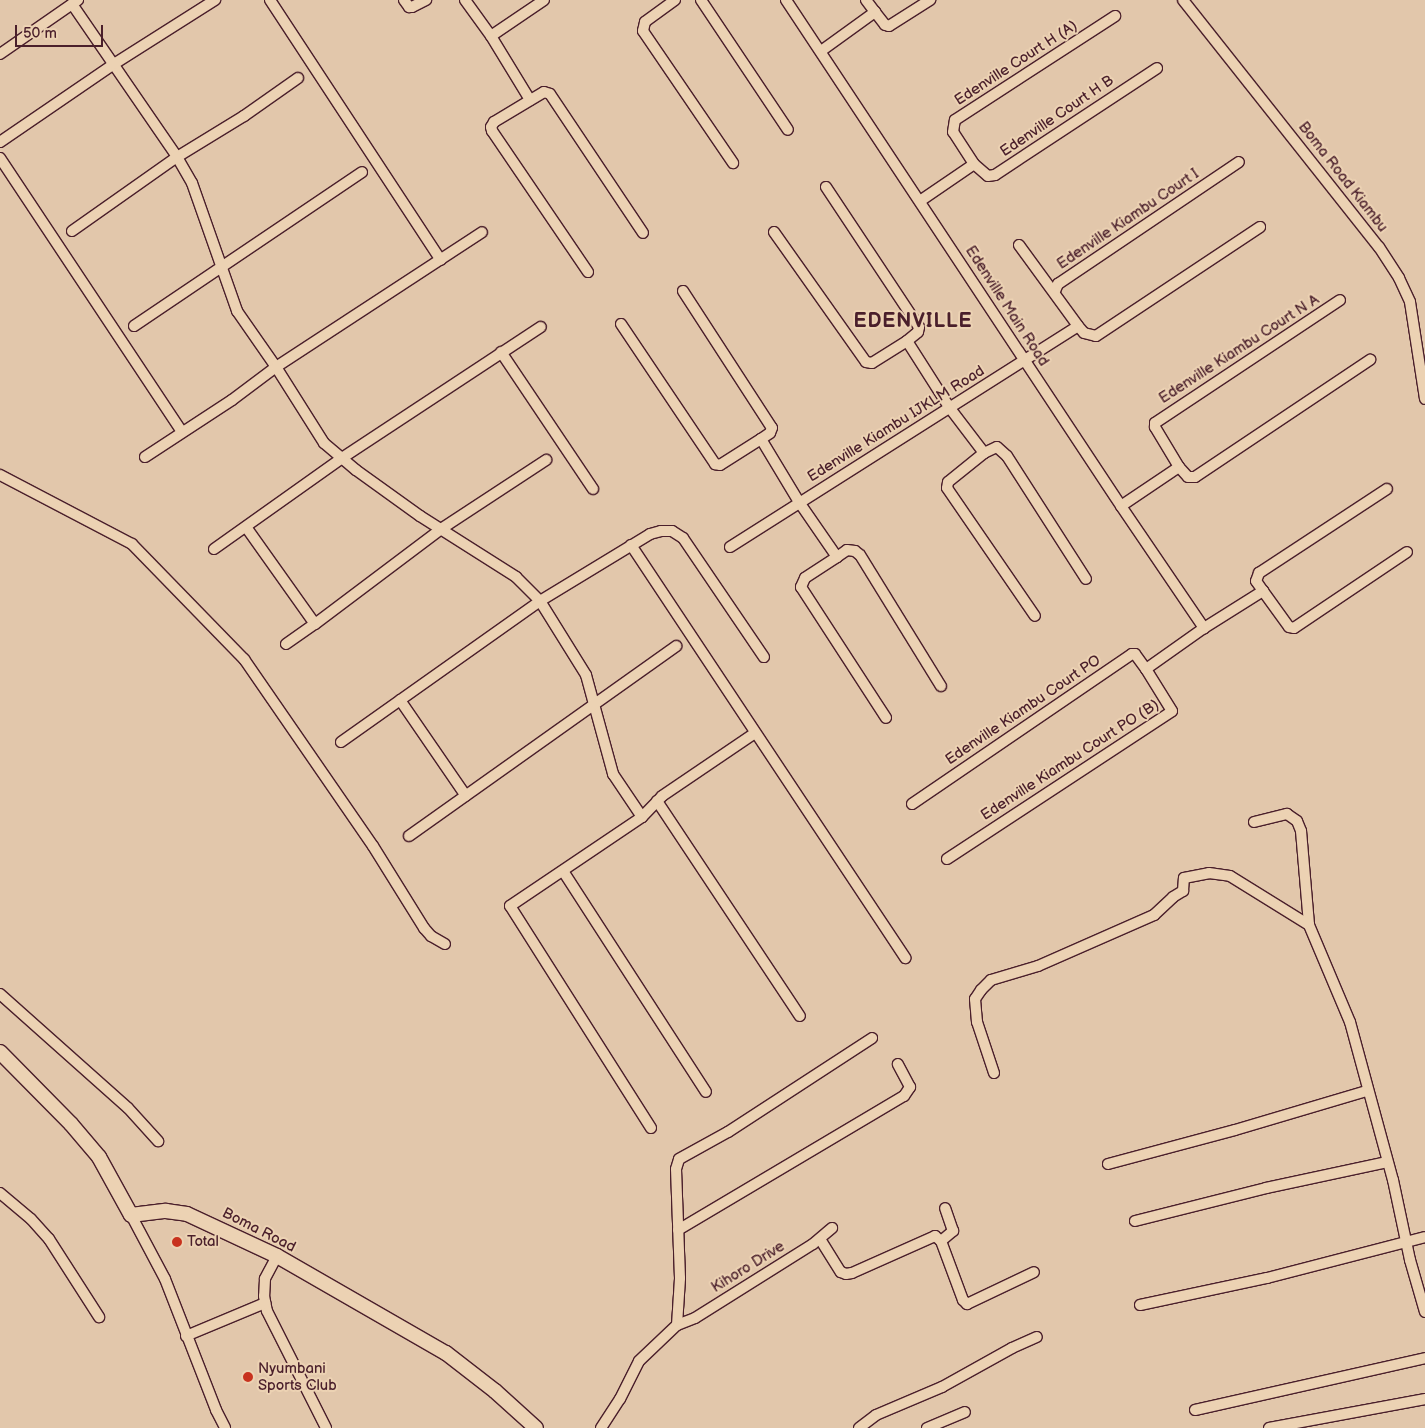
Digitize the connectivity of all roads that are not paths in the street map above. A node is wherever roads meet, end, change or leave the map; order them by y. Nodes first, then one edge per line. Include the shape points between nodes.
1 (215, 0) edge
2 (270, 0) edge
3 (404, 0) edge
4 (426, 0) edge
5 (465, 0) edge
6 (544, 0) edge
7 (675, 0) edge
8 (701, 0) edge
9 (786, 0) edge
10 (866, 0) edge
11 (930, 0) edge
12 (1182, 0) edge
13 (75, 2) edge
14 (875, 12) junction
15 (1115, 16) dead end
16 (491, 36) junction
17 (821, 51) junction
18 (0, 54) edge
19 (114, 64) junction
20 (1157, 68) dead end
21 (298, 78) dead end
22 (530, 100) junction
23 (788, 130) dead end
24 (0, 142) edge
25 (177, 157) junction
26 (0, 158) edge
27 (1239, 162) dead end
28 (732, 164) dead end
29 (974, 164) junction
30 (362, 172) dead end
31 (826, 187) dead end
32 (920, 201) junction
33 (1260, 227) dead end
34 (72, 231) dead end
35 (482, 232) dead end
36 (774, 232) dead end
37 (643, 233) dead end
38 (1020, 245) dead end
39 (440, 260) junction
40 (221, 267) junction
41 (588, 272) dead end
42 (683, 290) dead end
43 (1054, 291) junction
44 (1340, 300) dead end
45 (621, 324) dead end
46 (134, 326) dead end
47 (1078, 326) junction
48 (541, 327) dead end
49 (907, 341) junction
50 (501, 352) junction
51 (1370, 360) dead end
52 (1025, 361) junction
53 (276, 367) junction
54 (1425, 399) edge
55 (948, 407) junction
56 (182, 432) junction
57 (761, 439) junction
58 (984, 453) junction
59 (145, 457) dead end
60 (342, 458) junction
61 (546, 460) dead end
62 (1179, 466) junction
63 (0, 475) edge
64 (593, 489) dead end
65 (1387, 489) dead end
66 (799, 502) junction
67 (1120, 506) junction
68 (246, 527) junction
69 (441, 529) junction
70 (631, 545) junction
71 (730, 547) dead end
72 (214, 549) dead end
73 (1407, 552) dead end
74 (837, 557) junction
75 (1086, 578) dead end
76 (1263, 591) junction
77 (540, 601) junction
78 (1034, 616) dead end
79 (315, 624) junction
80 (1204, 628) junction
81 (286, 644) dead end
82 (676, 646) dead end
83 (764, 657) dead end
84 (1146, 669) junction
85 (941, 686) dead end
86 (400, 700) junction
87 (595, 704) junction
88 (886, 718) dead end
89 (755, 733) junction
90 (341, 742) dead end
91 (466, 796) junction
92 (657, 801) junction
93 (912, 804) dead end
94 (642, 818) junction
95 (1254, 822) dead end
96 (409, 836) dead end
97 (947, 860) dead end
98 (563, 871) junction
99 (1309, 926) junction
100 (445, 944) dead end
101 (905, 958) dead end
102 (0, 994) edge
103 (800, 1016) dead end
104 (872, 1038) dead end
105 (0, 1052) edge
106 (898, 1064) dead end
107 (994, 1073) dead end
108 (1367, 1091) junction
109 (706, 1092) dead end
110 (652, 1128) dead end
111 (158, 1141) dead end
112 (1387, 1162) junction
113 (1108, 1164) dead end
114 (0, 1193) edge
115 (945, 1208) dead end
116 (131, 1215) junction
117 (1135, 1221) dead end
118 (832, 1228) dead end
119 (678, 1230) junction
120 (1425, 1237) edge
121 (820, 1239) junction
122 (942, 1241) junction
123 (1407, 1243) junction
124 (276, 1256) junction
125 (1034, 1272) dead end
126 (265, 1303) junction
127 (1140, 1305) dead end
128 (1425, 1312) edge
129 (99, 1317) dead end
130 (677, 1325) junction
131 (186, 1336) junction
132 (1037, 1337) dead end
133 (1425, 1358) edge
134 (1425, 1399) edge
135 (216, 1410) junction
136 (1195, 1410) dead end
137 (965, 1412) dead end
138 (220, 1428) edge
139 (225, 1428) edge
140 (326, 1428) edge
141 (536, 1428) edge
142 (601, 1428) edge
143 (859, 1428) edge
144 (927, 1428) edge
145 (1269, 1428) edge

1 - 19 street
2 - 39 street
3 - 4 street via 412,7
5 - 16 street
6 - 16 street
7 - 28 street via 645,22 643,31
8 - 23 street
9 - 17 street, Edenville Main Road
10 - 14 street
11 - 14 street via 889,26
12 - 54 street, Boma Road Kiambu via 1379,247 1399,278 1410,302
13 - 18 street
13 - 19 street
14 - 17 street
15 - 29 street, Edenville Court H (A) via 955,120 953,132
16 - 22 street
17 - 32 street, Edenville Main Road
19 - 24 street
19 - 25 street
20 - 29 street, Edenville Court H B via 995,176 988,176
21 - 25 street
22 - 37 street via 544,92 550,94
22 - 41 street via 491,127
25 - 34 street
25 - 40 street via 192,183
26 - 56 street
27 - 43 street, Edenville Kiambu Court I via 1058,284
29 - 32 street
30 - 40 street
31 - 49 street via 919,327
32 - 52 street, Edenville Main Road
33 - 47 street via 1100,335 1090,336
35 - 39 street
36 - 49 street via 866,362 872,363
38 - 43 street
39 - 53 street
40 - 46 street
40 - 53 street via 237,311
42 - 57 street via 772,428
43 - 47 street, Edenville Kiambu Court I
44 - 62 street, Edenville Kiambu Court N A via 1155,423 1154,427
45 - 57 street via 715,464 720,465
47 - 52 street, Edenville Kiambu IJKLM Road
48 - 50 street
49 - 55 street
50 - 60 street
50 - 64 street
51 - 62 street via 1195,477 1188,477
52 - 55 street, Edenville Kiambu IJKLM Road
52 - 67 street, Edenville Main Road
53 - 56 street
53 - 60 street via 324,443
55 - 58 street
55 - 66 street, Edenville Kiambu IJKLM Road
56 - 59 street
57 - 66 street
58 - 75 street via 997,447 1002,450
58 - 78 street via 948,482 947,488
60 - 68 street
60 - 69 street
61 - 69 street
62 - 67 street
63 - 100 street via 132,544 244,659 373,846 424,928
65 - 76 street via 1258,573 1256,581
66 - 71 street, Edenville Kiambu IJKLM Road
66 - 74 street
67 - 80 street, Edenville Main Road
68 - 72 street
68 - 79 street
69 - 77 street via 516,577
69 - 79 street
70 - 77 street
70 - 83 street via 661,531 672,531 683,538
70 - 89 street
73 - 76 street via 1294,628 1289,626
74 - 85 street via 847,550 860,555
74 - 88 street via 805,578 801,587
76 - 80 street
77 - 86 street
77 - 87 street via 586,676
79 - 81 street
80 - 84 street
82 - 87 street
84 - 93 street, Edenville Kiambu Court PO via 1132,654
84 - 97 street, Edenville Kiambu Court PO (B) via 1172,712
86 - 90 street
86 - 91 street
87 - 91 street
87 - 94 street via 613,774
89 - 92 street
89 - 101 street
91 - 96 street
92 - 94 street
92 - 103 street
94 - 98 street
95 - 99 street via 1287,814 1297,821 1301,831
98 - 109 street
98 - 110 street via 510,906
99 - 107 street via 1230,876 1209,874 1184,878 1183,891 1154,915 1038,966 991,980 980,990 975,1000 977,1022
99 - 108 street via 1350,1022
102 - 111 street via 122,1102
104 - 119 street via 728,1132 679,1159 676,1170
105 - 116 main road via 99,1157
106 - 119 street via 910,1087 904,1096
108 - 112 street
108 - 113 street
112 - 117 street
112 - 123 street
114 - 129 street via 49,1239
115 - 122 street via 953,1231
116 - 124 main road, Boma Road via 166,1211 187,1214
116 - 131 street via 164,1279
118 - 121 street, Kihoro Drive
119 - 130 street via 680,1313
120 - 123 street
121 - 122 street via 841,1272 846,1274 930,1236
121 - 130 street, Kihoro Drive via 694,1318
122 - 125 street via 967,1304
123 - 127 street
123 - 128 street
124 - 126 street via 265,1279
124 - 141 main road, Boma Road via 446,1352
126 - 131 street
126 - 140 street
130 - 142 street, Kihoro Drive via 639,1361
131 - 135 street
132 - 143 street via 942,1387 876,1415
133 - 136 street
134 - 145 street
135 - 138 street
135 - 139 street
137 - 144 street

